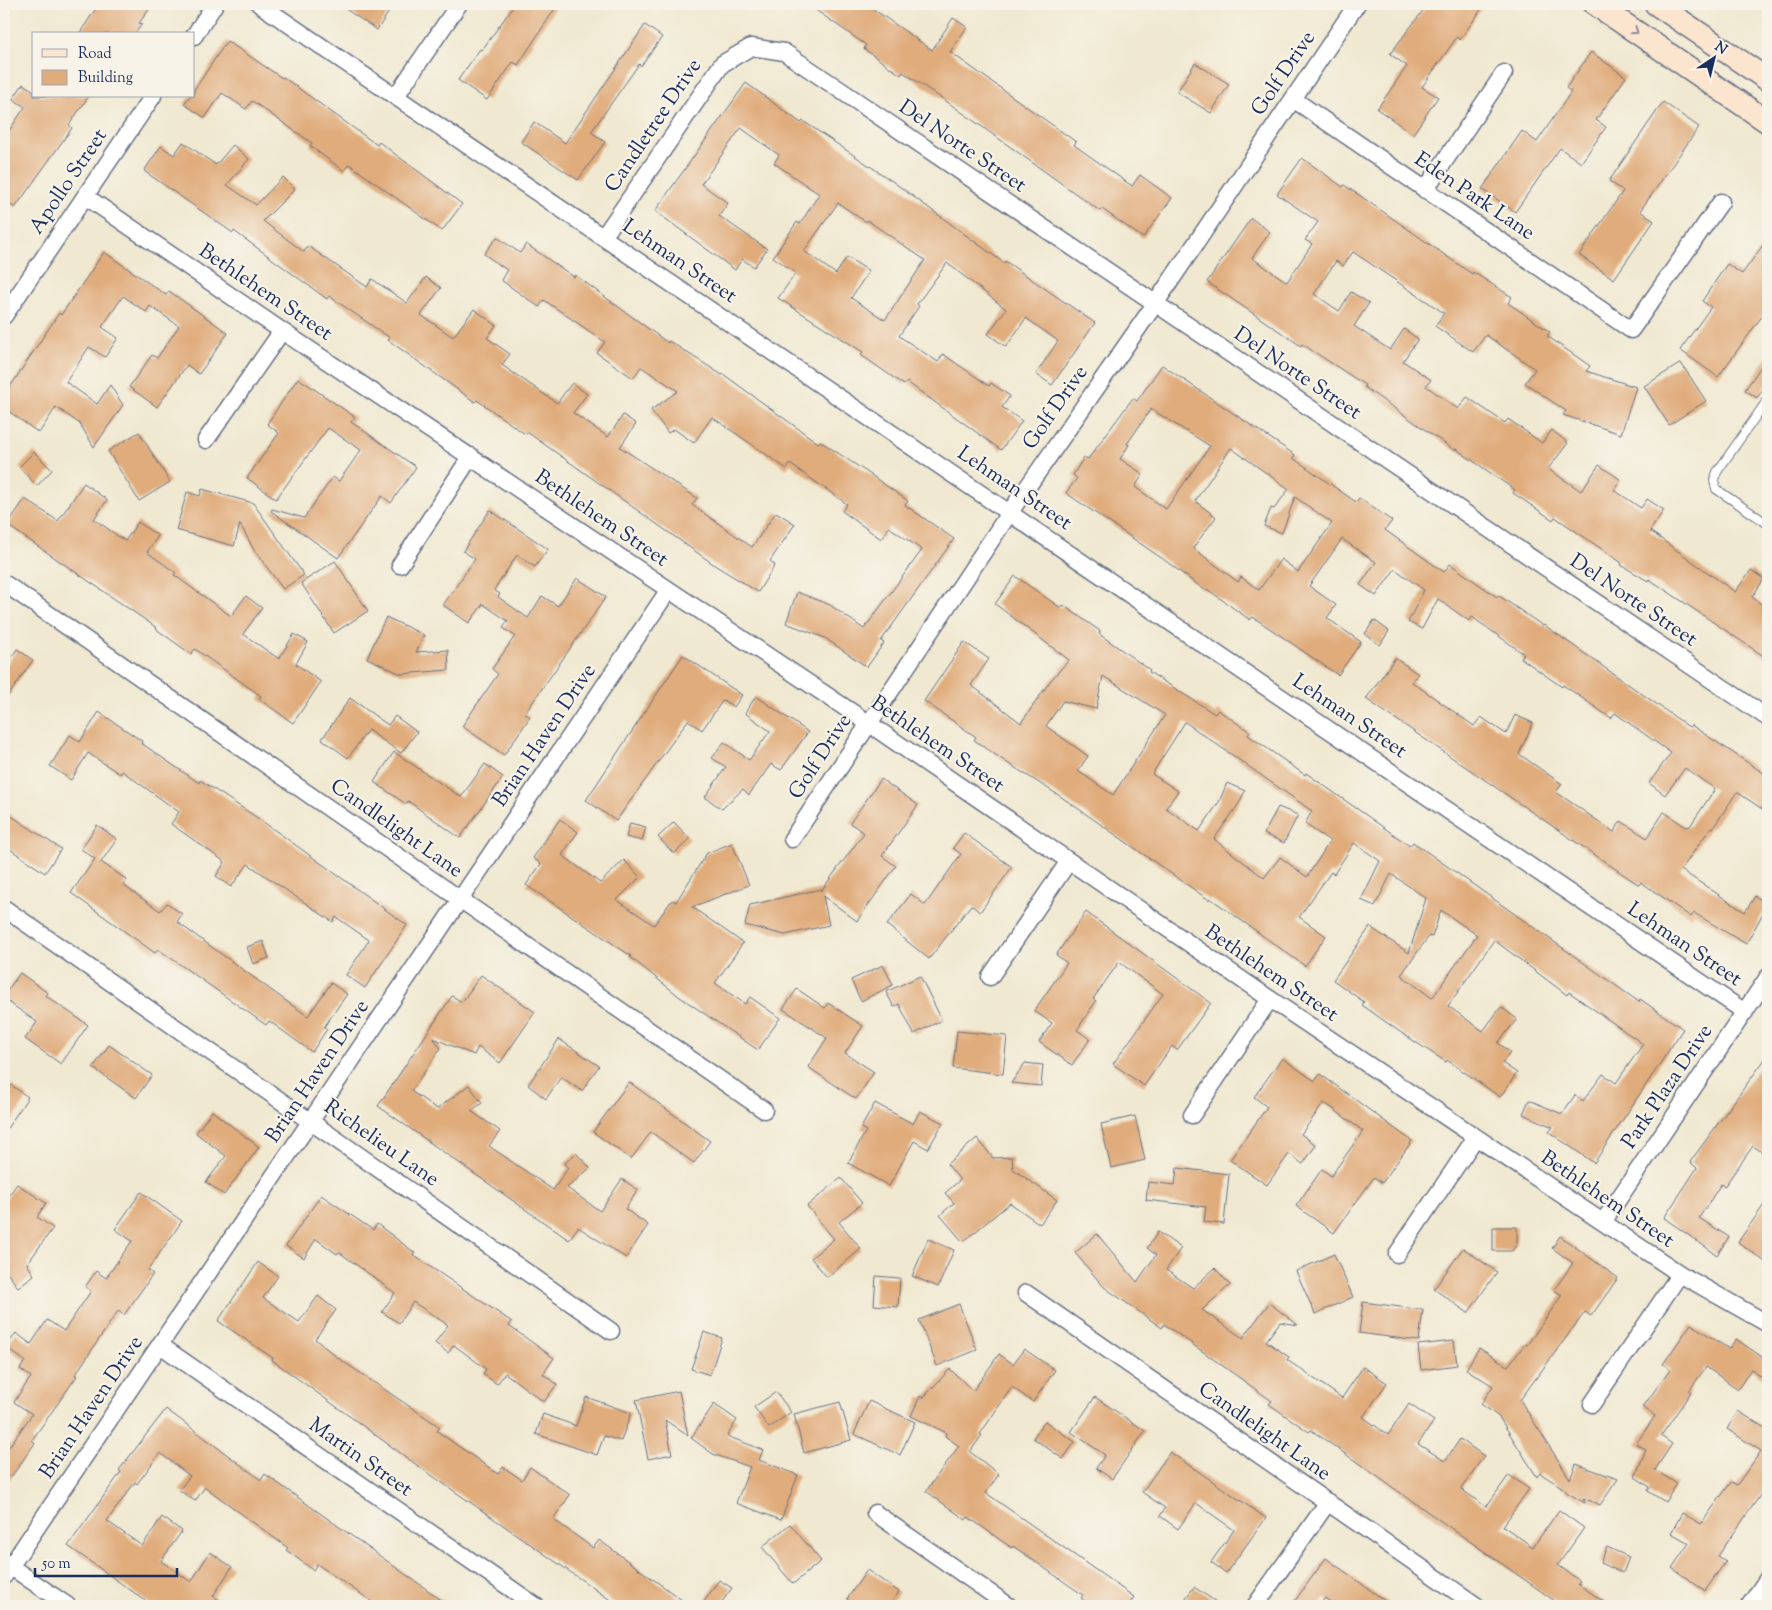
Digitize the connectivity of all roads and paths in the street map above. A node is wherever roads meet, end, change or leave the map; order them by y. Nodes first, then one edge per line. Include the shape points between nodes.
1 (215, 4) edge
2 (259, 4) edge
3 (459, 4) edge
4 (1357, 4) edge
5 (1595, 4) edge
6 (1656, 4) edge
7 (195, 34) edge
8 (803, 65) joint
9 (1504, 74) dead end
10 (1768, 80) edge
11 (396, 96) junction
12 (152, 98) edge
13 (1292, 99) junction
14 (1768, 122) edge
15 (1425, 190) junction
16 (85, 196) junction
17 (1721, 202) dead end
18 (604, 236) junction
19 (1155, 304) junction
20 (4, 316) edge
21 (282, 331) junction
22 (1768, 399) edge
23 (206, 440) dead end
24 (471, 456) junction
25 (1010, 512) junction
26 (1768, 524) edge
27 (400, 565) dead end
28 (4, 583) edge
29 (668, 591) junction
30 (1768, 718) edge
31 (868, 723) junction
32 (792, 838) dead end
33 (1069, 861) junction
34 (460, 899) junction
35 (4, 908) edge
36 (990, 977) dead end
37 (1768, 977) edge
38 (1270, 999) junction
39 (1745, 1012) junction
40 (764, 1110) dead end
41 (1192, 1115) dead end
42 (311, 1121) junction
43 (1476, 1137) junction
44 (1603, 1222) junction
45 (1397, 1254) dead end
46 (1680, 1274) junction
47 (1026, 1293) dead end
48 (1768, 1324) edge
49 (611, 1331) dead end
50 (160, 1345) junction
51 (1592, 1404) dead end
52 (1328, 1502) junction
53 (875, 1513) dead end
54 (6, 1568) edge
55 (1768, 1578) edge
56 (68, 1606) edge
57 (536, 1606) edge
58 (1009, 1606) edge
59 (1255, 1606) edge
60 (1477, 1606) edge
61 (1749, 1606) edge

1 - 7 street
2 - 11 street, Lehman Street
3 - 11 street
4 - 13 street, Golf Drive
5 -> 14 main road
6 - 10 main road
8 - 18 street, Candletree Drive via 784,52 751,47 722,64
8 - 19 street, Del Norte Street
9 - 15 street
11 - 18 street, Lehman Street
12 - 16 street, Apollo Street
13 - 15 street, Eden Park Lane
13 - 19 street, Golf Drive
15 - 17 street, Eden Park Lane via 1631,330
16 - 20 street, Apollo Street
16 - 21 street, Bethlehem Street
18 - 25 street, Lehman Street
19 - 25 street, Golf Drive
19 - 30 street, Del Norte Street
21 - 23 street
21 - 24 street, Bethlehem Street
22 - 26 lane via 1714,480 1716,489
24 - 27 street
24 - 29 street, Bethlehem Street
25 - 31 street, Golf Drive
25 - 39 street, Lehman Street
28 - 34 street, Candlelight Lane
29 - 31 street, Bethlehem Street
29 - 34 street, Brian Haven Drive
31 - 32 street, Golf Drive
31 - 33 street, Bethlehem Street
33 - 36 street
33 - 38 street, Bethlehem Street
34 - 40 street, Candlelight Lane
34 - 42 street, Brian Haven Drive
35 - 42 street, Richelieu Lane
37 - 39 street, Park Plaza Drive
38 - 41 street
38 - 43 street, Bethlehem Street
39 - 44 street, Park Plaza Drive
42 - 49 street, Richelieu Lane
42 - 50 street, Brian Haven Drive
43 - 44 street, Bethlehem Street
43 - 45 street
44 - 46 street, Bethlehem Street
46 - 48 street, Bethlehem Street
46 - 51 street
47 - 52 street, Candlelight Lane
50 - 54 street, Brian Haven Drive
50 - 57 street, Martin Street
52 - 59 street
52 - 60 street, Candlelight Lane
53 - 58 street
54 - 56 street
55 - 61 street

